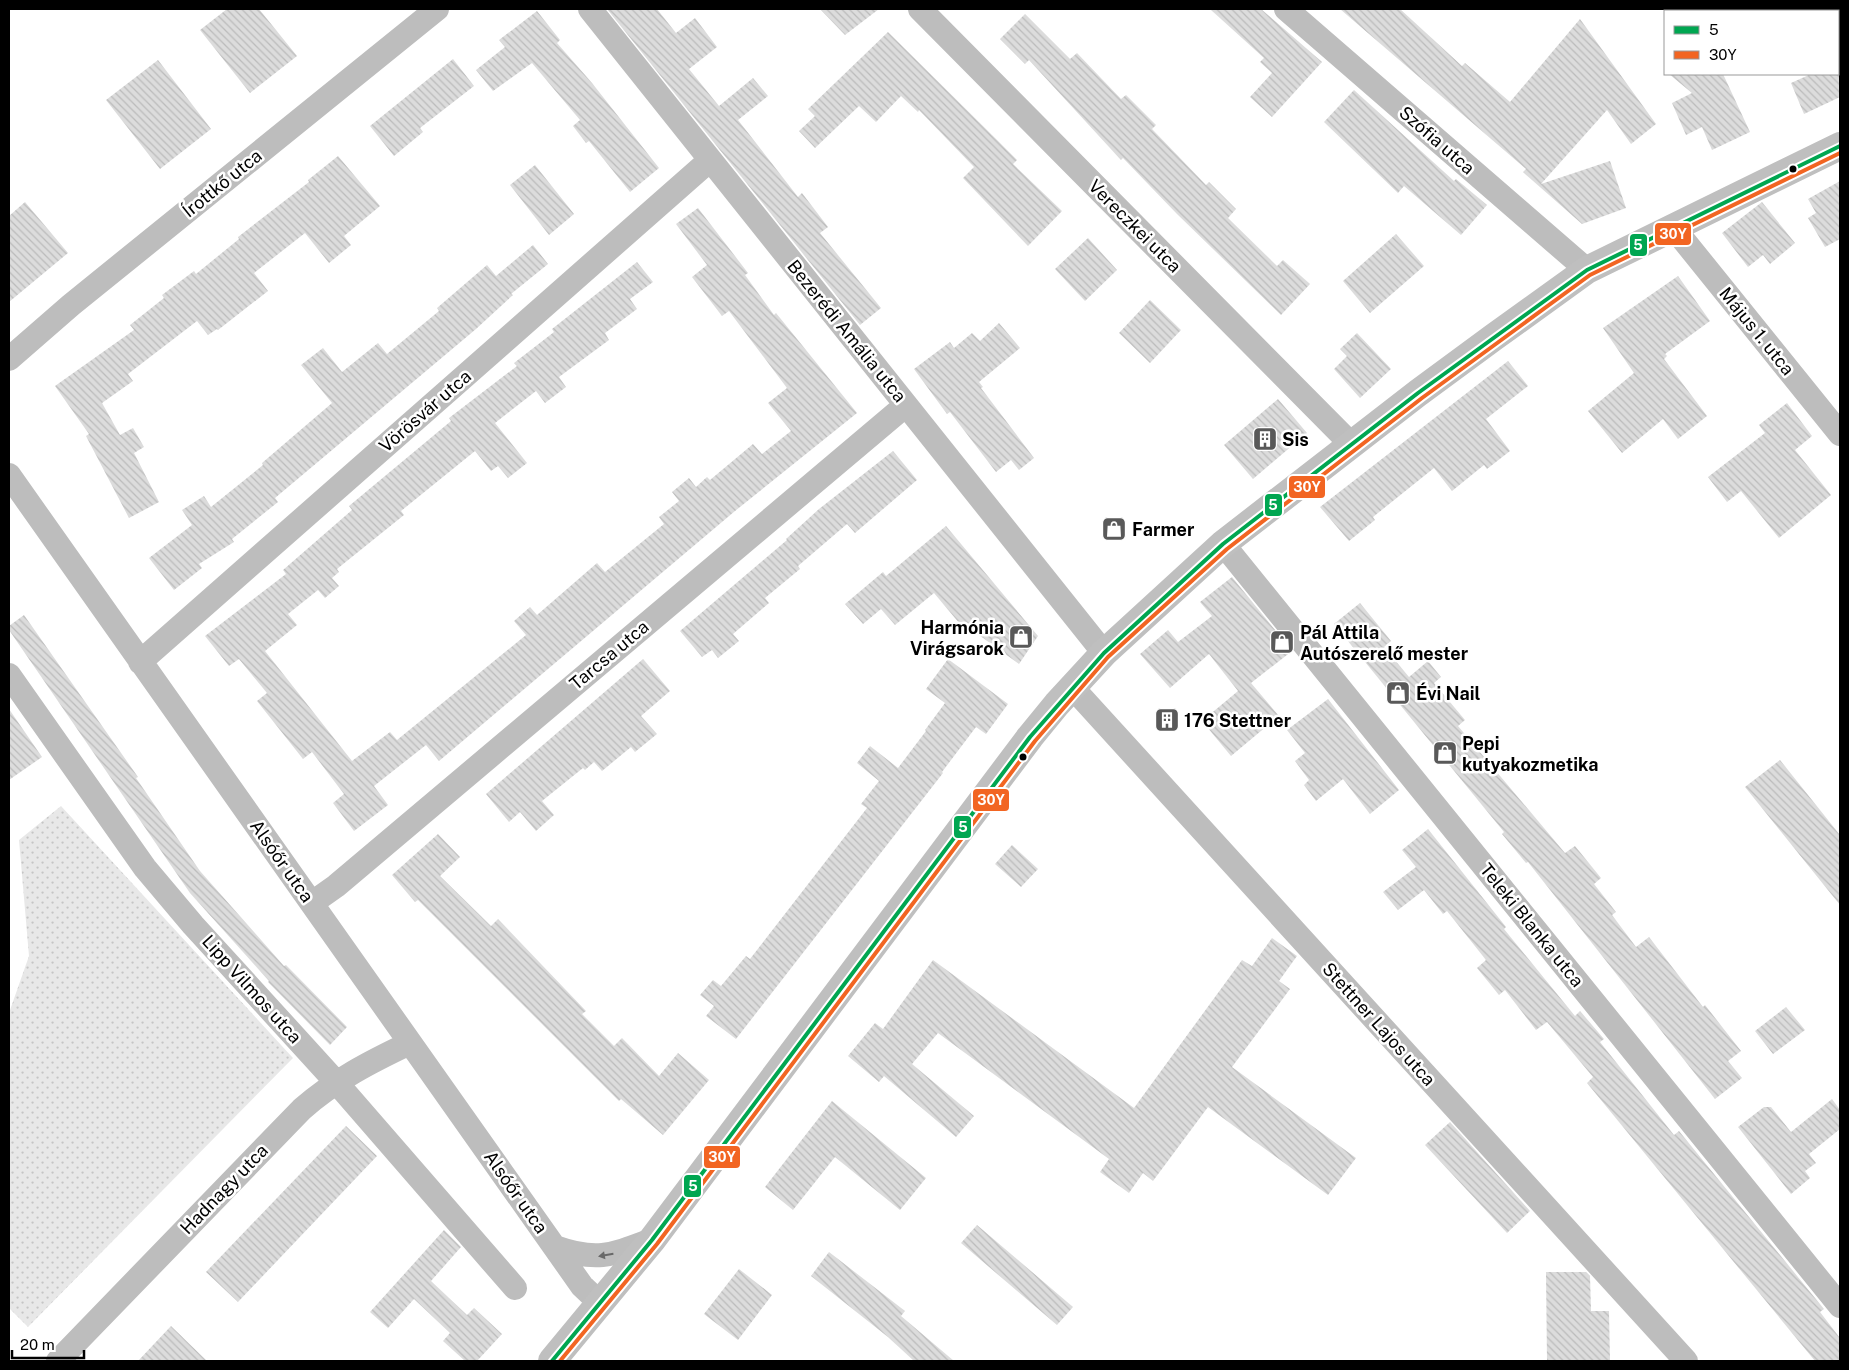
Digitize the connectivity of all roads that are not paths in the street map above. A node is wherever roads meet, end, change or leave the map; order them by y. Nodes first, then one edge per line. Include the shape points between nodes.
1 (437, 9) edge
2 (590, 9) edge
3 (920, 9) edge
4 (1286, 9) edge
5 (1840, 146) edge
6 (710, 160) junction
7 (1673, 228) junction
8 (1587, 270) junction
9 (9, 359) edge
10 (906, 405) junction
11 (1840, 434) edge
12 (1351, 444) junction
13 (9, 475) edge
14 (1223, 544) junction
15 (1104, 653) junction
16 (140, 662) junction
17 (9, 675) edge
18 (1072, 687) junction
19 (312, 903) junction
20 (410, 1043) junction
21 (336, 1082) junction
22 (652, 1240) junction
23 (555, 1247) junction
24 (515, 1288) dead end
25 (601, 1304) junction
26 (1840, 1306) edge
27 (58, 1361) edge
28 (552, 1361) edge
29 (1686, 1361) edge

1 - 9 street, Írottkő utca via 71,305
2 - 6 street, Bezerédi Amália utca
3 - 12 street, Vereczkei utca
4 - 8 street, Szófia utca
5 - 7 main road
6 - 10 street, Bezerédi Amália utca
6 - 16 street, Vörösvár utca
7 - 8 main road
7 - 11 street, Május 1. utca
8 - 12 main road
10 - 15 street, Bezerédi Amália utca
10 - 19 street, Tarcsa utca
12 - 14 main road
13 - 16 street, Alsóőr utca
14 - 15 main road
14 - 26 street, Teleki Blanka utca
15 - 18 main road
16 - 19 street, Alsóőr utca
17 - 21 street, Lipp Vilmos utca via 145,868
18 - 22 main road via 1030,737
18 - 29 street, Stettner Lajos utca
19 - 20 street, Alsóőr utca
20 - 21 street, Hadnagy utca
20 - 23 street, Alsóőr utca
21 - 24 street, Lipp Vilmos utca
21 - 27 street, Hadnagy utca via 302,1109 261,1150
22 -> 23 street, Alsóőr utca via 603,1256 588,1257
22 - 25 main road
23 - 25 street, Alsóőr utca via 582,1286
25 - 28 main road

